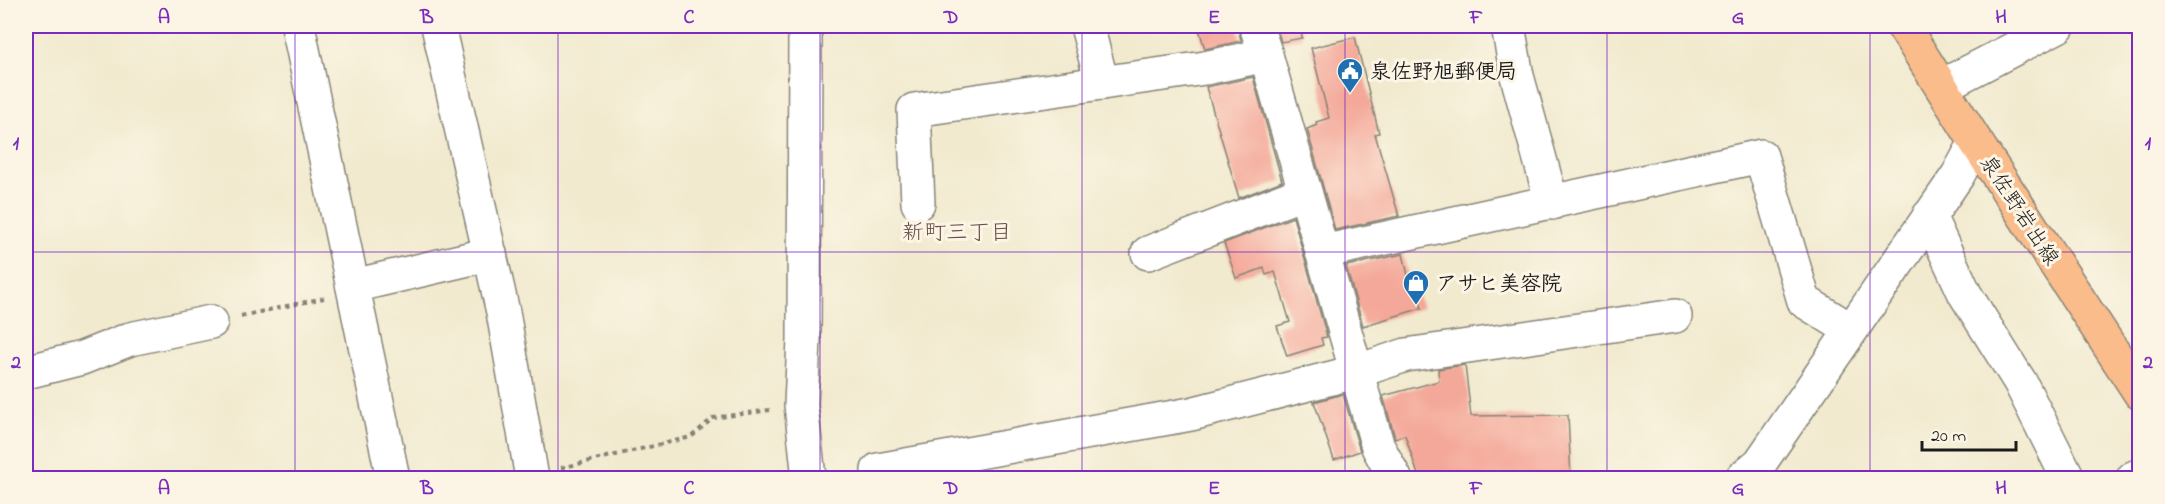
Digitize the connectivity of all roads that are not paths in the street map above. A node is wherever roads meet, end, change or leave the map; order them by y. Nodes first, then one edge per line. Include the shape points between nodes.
1 (298, 26) edge
2 (438, 26) edge
3 (805, 26) edge
4 (1087, 26) edge
5 (1508, 26) edge
6 (1903, 26) edge
7 (2058, 26) edge
8 (1261, 40) edge
9 (1102, 83) junction
10 (1942, 86) junction
11 (1976, 142) junction
12 (1305, 192) junction
13 (918, 203) dead end
14 (1552, 203) junction
15 (1929, 216) junction
16 (1322, 252) junction
17 (1148, 253) dead end
18 (490, 254) junction
19 (353, 289) junction
20 (1675, 316) dead end
21 (211, 322) road end
22 (1851, 330) junction
23 (26, 372) edge
24 (1355, 372) junction
25 (2139, 393) edge
26 (2139, 475) edge
27 (531, 476) edge
28 (393, 478) edge
29 (809, 478) edge
30 (878, 478) edge
31 (1395, 478) edge
32 (1743, 478) edge
33 (2068, 478) edge
34 (2133, 478) edge

1 - 19 street
2 - 18 street
3 - 29 street via 801,405
4 - 9 street
5 - 14 street via 1517,76
6 - 10 main road, 泉佐野岩出線
7 - 10 street
8 - 9 street via 1205,68
8 - 12 street
9 - 13 street via 914,110
10 - 11 main road, 泉佐野岩出線
11 - 15 street
11 - 25 main road, 泉佐野岩出線
12 - 16 street
12 - 17 street
14 - 16 street
14 - 22 street via 1761,156 1804,301
15 - 22 street
15 - 33 street via 1965,294 2020,382
16 - 24 street
18 - 19 street
18 - 27 street
19 - 28 street
20 - 24 street via 1406,355
21 - 23 street via 130,339 82,358
22 - 32 street via 1760,463
24 - 30 street via 1191,414 878,470
24 - 31 street via 1378,447
26 - 34 street

